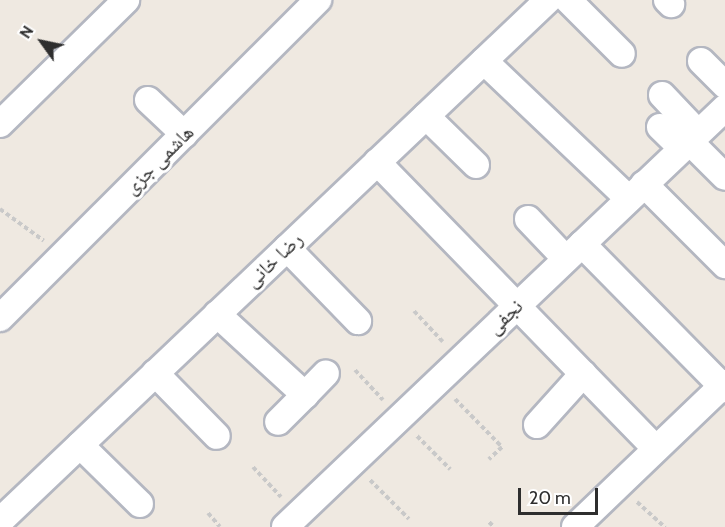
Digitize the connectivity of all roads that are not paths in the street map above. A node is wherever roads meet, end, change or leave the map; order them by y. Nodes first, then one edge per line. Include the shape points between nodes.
1 (126, 0) edge
2 (318, 0) edge
3 (548, 0) edge
4 (568, 0) edge
5 (622, 54) dead end
6 (701, 60) dead end
7 (484, 61) junction
8 (725, 85) edge
9 (662, 95) dead end
10 (148, 100) dead end
11 (725, 108) edge
12 (426, 116) junction
13 (0, 124) edge
14 (660, 127) dead end
15 (184, 135) junction
16 (690, 141) junction
17 (377, 162) junction
18 (476, 165) dead end
19 (725, 177) edge
20 (637, 192) junction
21 (528, 219) dead end
22 (288, 248) junction
23 (574, 251) junction
24 (725, 265) edge
25 (517, 306) junction
26 (217, 314) junction
27 (0, 318) edge
28 (358, 321) dead end
29 (155, 373) junction
30 (327, 373) dead end
31 (583, 375) junction
32 (724, 386) edge
33 (305, 395) junction
34 (278, 422) dead end
35 (537, 425) dead end
36 (217, 436) dead end
37 (80, 445) junction
38 (656, 449) junction
39 (140, 504) dead end
40 (4, 521) edge
41 (291, 521) edge
42 (574, 527) edge

1 - 13 street
2 - 15 street, هاشمی جزی
3 - 7 street, رضا خانی
4 - 5 street
6 - 8 street
7 - 12 street, رضا خانی
7 - 20 street
9 - 16 street
10 - 15 street
11 - 16 street, نجفی
12 - 17 street, رضا خانی
12 - 18 street
14 - 16 street
15 - 27 street, هاشمی جزی
16 - 19 street
16 - 20 street, نجفی
17 - 22 street, رضا خانی
17 - 25 street
20 - 23 street, نجفی
20 - 24 street
21 - 23 street
22 - 26 street, رضا خانی
22 - 28 street
23 - 25 street, نجفی
23 - 32 street
25 - 31 street
25 - 41 street, نجفی
26 - 29 street, رضا خانی
26 - 33 street
29 - 36 street
29 - 37 street, رضا خانی
30 - 33 street
31 - 35 street
31 - 38 street
32 - 38 street
33 - 34 street
37 - 39 street
37 - 40 street, رضا خانی
38 - 42 street

